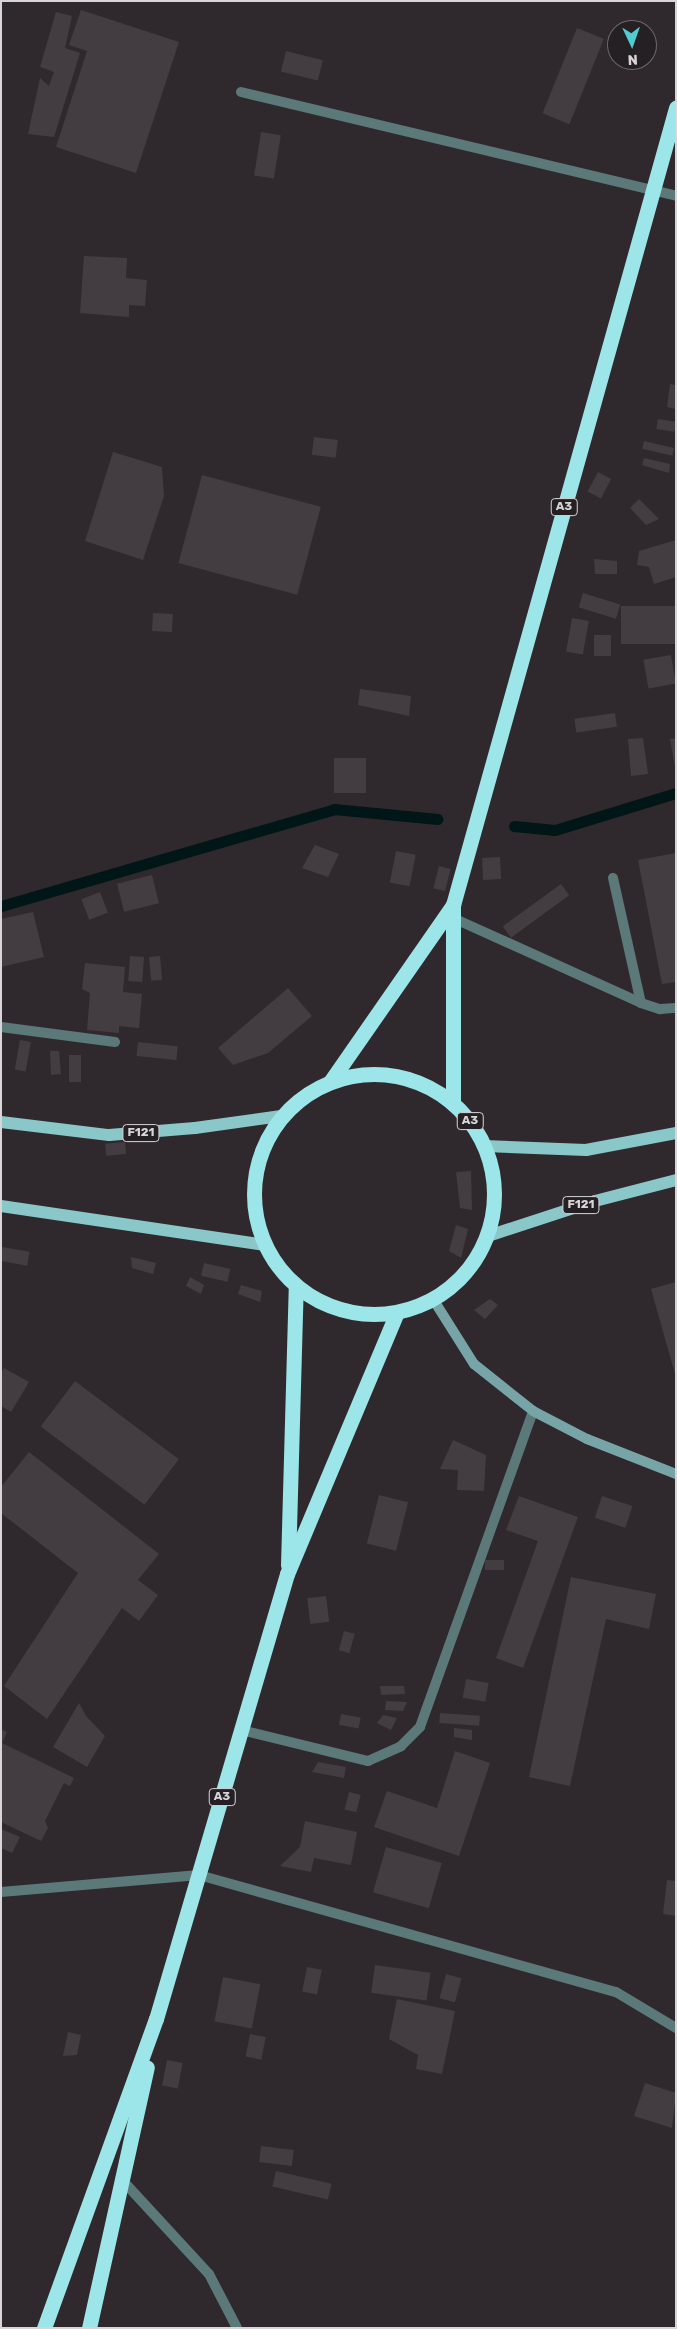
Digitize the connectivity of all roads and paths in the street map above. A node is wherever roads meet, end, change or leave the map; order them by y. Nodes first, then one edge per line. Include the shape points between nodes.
1 (241, 92) dead end
2 (676, 108) edge
3 (652, 192) junction
4 (676, 196) edge
5 (613, 878) dead end
6 (453, 912) junction
7 (641, 1003) junction
8 (676, 1008) edge
9 (1, 1026) edge
10 (115, 1042) dead end
11 (330, 1082) junction
12 (453, 1103) junction
13 (281, 1116) junction
14 (1, 1122) edge
15 (676, 1133) edge
16 (485, 1146) junction
17 (676, 1180) edge
18 (1, 1206) edge
19 (488, 1236) junction
20 (264, 1246) junction
21 (296, 1286) junction
22 (433, 1299) junction
23 (397, 1312) junction
24 (533, 1411) junction
25 (676, 1474) edge
26 (288, 1574) junction
27 (241, 1730) junction
28 (199, 1875) junction
29 (1, 1892) edge
30 (156, 2020) junction
31 (676, 2028) edge
32 (124, 2182) junction
33 (44, 2328) edge
34 (89, 2328) edge
35 (237, 2328) edge

1 - 3 street
2 - 3 highway, A3
3 - 4 street
3 - 6 highway, A3
5 - 7 street
6 - 7 street
6 - 11 highway, A3
6 - 12 highway, A3
7 - 8 street via 660,1009
9 - 10 street
11 - 12 highway, A3 via 362,1074 395,1076 426,1085
11 - 13 highway, A3 via 303,1096
12 - 16 highway, A3 via 471,1122
13 - 14 main road, F121 via 109,1135
13 - 20 highway, A3 via 264,1145 254,1178 254,1213
15 - 16 main road via 586,1150
16 - 19 highway, A3 via 494,1175 495,1206
17 - 19 main road, F121 via 595,1200
18 - 20 main road
19 - 22 highway, A3 via 466,1272
20 - 21 highway, A3
21 - 23 highway, A3 via 326,1304 361,1314
21 - 26 highway, A3
22 - 23 highway, A3
22 - 24 street via 474,1364
23 - 26 highway, A3
24 - 25 street via 587,1439
24 - 27 street via 420,1728 401,1746 368,1761
26 - 27 highway, A3
27 - 28 highway, A3
28 - 29 street
28 - 30 highway, A3
28 - 31 street via 616,1992
30 - 32 highway, A3
30 - 33 highway, A3
32 - 34 highway, A3
32 - 35 street via 209,2274

